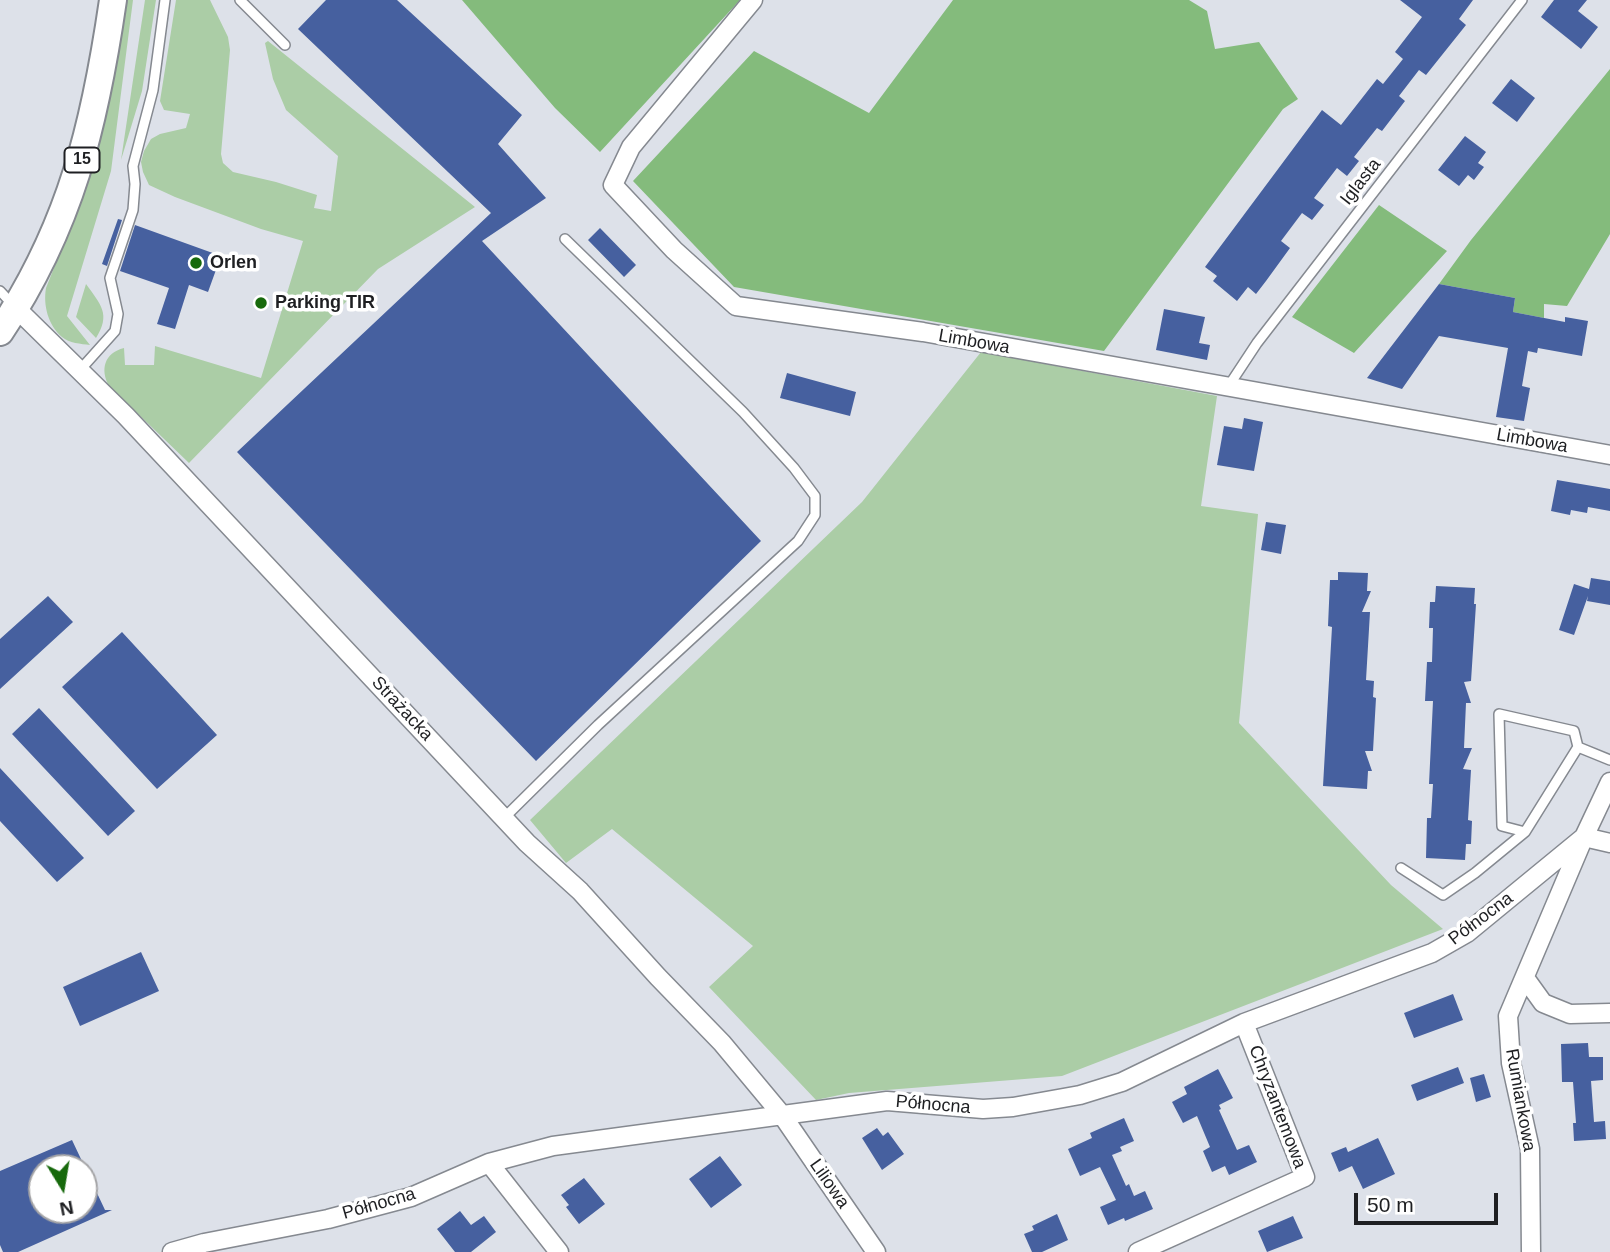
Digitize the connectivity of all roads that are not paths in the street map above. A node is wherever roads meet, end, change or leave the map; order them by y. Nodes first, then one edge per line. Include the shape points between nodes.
1 (113, 0) edge
2 (165, 0) edge
3 (240, 0) edge
4 (753, 0) edge
5 (1522, 0) edge
6 (285, 45) dead end
7 (565, 239) dead end
8 (8, 300) edge
9 (0, 332) edge
10 (80, 370) junction
11 (1228, 387) junction
12 (1610, 455) edge
13 (1578, 747) junction
14 (1610, 760) edge
15 (1610, 782) edge
16 (504, 818) junction
17 (1525, 832) junction
18 (1584, 836) junction
19 (1610, 843) edge
20 (1401, 868) dead end
21 (1525, 978) junction
22 (1610, 1013) edge
23 (1244, 1024) junction
24 (782, 1115) junction
25 (489, 1163) junction
26 (208, 1247) edge
27 (172, 1252) edge
28 (559, 1252) edge
29 (876, 1252) edge
30 (1138, 1252) edge
31 (1531, 1252) edge

1 - 8 main road, 15 via 96,101 63,215 41,263
2 - 10 lane via 153,90 132,166 133,210 110,278 118,314 116,331
3 - 6 lane
4 - 11 street, Limbowa via 631,147 613,185 674,250 736,306 923,332
5 - 11 lane, Iglasta via 1257,343
7 - 16 lane via 743,412 794,468 815,496 815,515 798,541
8 - 9 main road, 15
8 - 10 street, Strażacka
10 - 16 street, Strażacka
11 - 12 street, Limbowa
13 - 14 lane
13 - 17 lane
13 - 17 lane via 1574,731 1499,714 1502,826
15 - 18 street, Północna
16 - 24 street, Strażacka via 604,916
17 - 20 lane via 1443,895
18 - 19 street
18 - 21 street, Rumiankowa
18 - 23 street, Północna via 1467,933 1432,953
21 - 22 street via 1543,1003 1570,1014
21 - 31 street, Rumiankowa via 1508,1016 1511,1063 1530,1149
23 - 24 street, Północna via 1122,1082 1080,1095 1013,1107 887,1101
23 - 30 street, Chryzantemowa via 1305,1177
24 - 25 street, Północna via 553,1146
24 - 29 street, Liliowa
25 - 26 street, Północna via 411,1197
25 - 28 street
26 - 27 street, Północna

